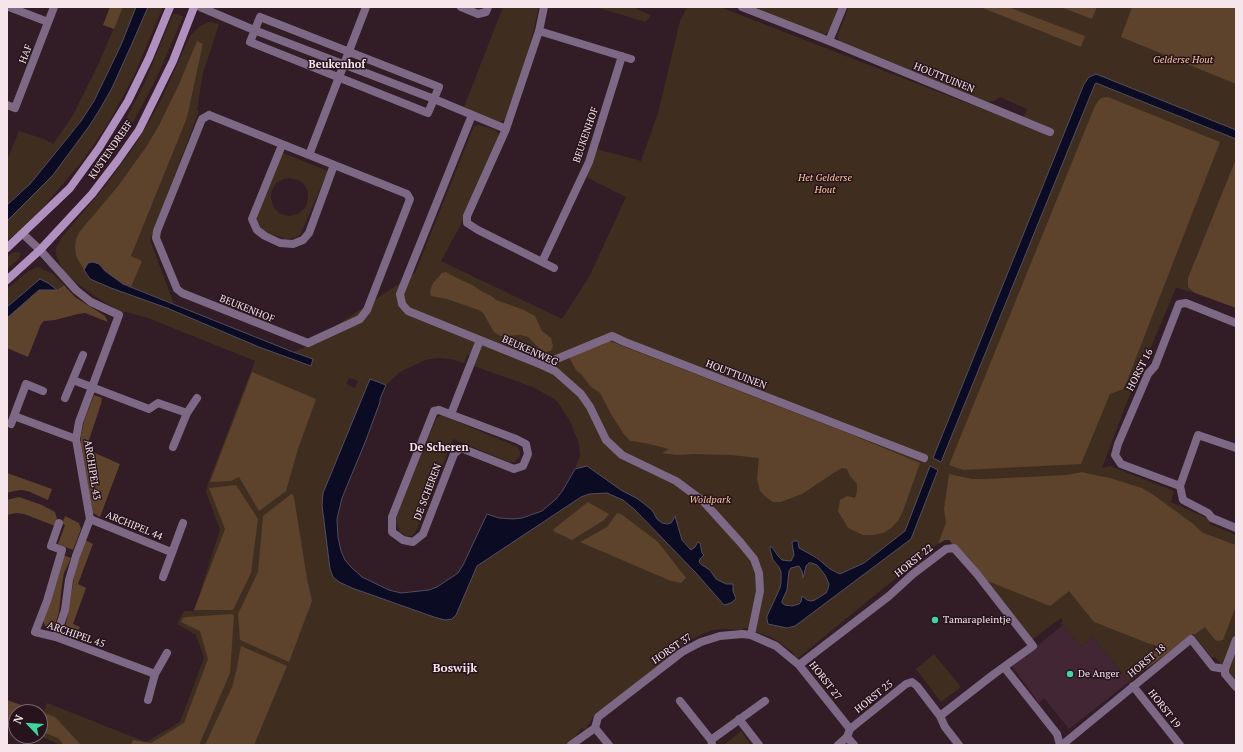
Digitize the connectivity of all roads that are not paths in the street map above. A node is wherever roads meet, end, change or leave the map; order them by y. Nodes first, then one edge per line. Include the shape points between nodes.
1 (9, 7) edge
2 (54, 7) edge
3 (170, 7) edge
4 (194, 7) edge
5 (200, 7) edge
6 (366, 7) edge
7 (461, 7) edge
8 (488, 7) edge
9 (544, 7) edge
10 (742, 7) edge
11 (843, 7) edge
12 (48, 22) junction
13 (254, 30) junction
14 (539, 31) junction
15 (829, 41) junction
16 (349, 51) junction
17 (344, 64) junction
18 (339, 78) junction
19 (434, 99) junction
20 (7, 105) edge
21 (472, 115) junction
22 (506, 129) junction
23 (1050, 132) dead end
24 (282, 145) junction
25 (309, 155) junction
26 (334, 165) junction
27 (23, 234) junction
28 (7, 248) edge
29 (40, 250) junction
30 (542, 262) junction
31 (554, 268) dead end
32 (7, 280) edge
33 (1236, 322) edge
34 (480, 340) junction
35 (83, 355) dead end
36 (542, 365) junction
37 (73, 380) junction
38 (92, 388) junction
39 (43, 391) dead end
40 (65, 398) dead end
41 (197, 398) dead end
42 (187, 413) junction
43 (451, 414) junction
44 (14, 416) junction
45 (11, 424) dead end
46 (76, 439) junction
47 (173, 447) dead end
48 (1236, 448) edge
49 (924, 458) dead end
50 (1180, 486) junction
51 (90, 519) junction
52 (59, 523) dead end
53 (183, 523) dead end
54 (1236, 528) edge
55 (62, 550) junction
56 (171, 552) junction
57 (76, 556) junction
58 (163, 577) dead end
59 (751, 635) junction
60 (56, 637) junction
61 (1236, 640) edge
62 (167, 653) dead end
63 (799, 665) junction
64 (1004, 667) junction
65 (1225, 669) junction
66 (155, 674) junction
67 (1133, 686) junction
68 (1236, 687) edge
69 (148, 700) dead end
70 (680, 701) dead end
71 (765, 701) dead end
72 (940, 716) junction
73 (739, 719) junction
74 (595, 728) junction
75 (849, 733) junction
76 (711, 743) edge
77 (571, 745) edge
78 (609, 745) edge
79 (759, 745) edge
80 (838, 745) edge
81 (854, 745) edge
82 (959, 745) edge
83 (1061, 745) edge
84 (1180, 745) edge

1 - 12 street
2 - 12 street, HAF
3 - 27 main road, KUSTENDREEF via 128,101 99,148 70,188
4 - 29 main road, KUSTENDREEF via 173,61 139,130 92,194
5 - 13 street
6 - 16 street
7 - 8 street via 478,14 486,12
9 - 14 street
10 - 15 street, HOUTTUINEN
11 - 15 street
12 - 20 street, HAF via 15,108
13 - 16 street via 260,17
13 - 17 street
13 - 18 street via 250,42
14 - 22 street
14 - 30 street, BEUKENHOF via 627,58 589,162
15 - 23 street, HOUTTUINEN
16 - 17 street
16 - 19 street via 439,87
17 - 18 street
17 - 19 street
18 - 19 street via 428,113
18 - 25 street
19 - 21 street
21 - 22 street
21 - 34 street, BEUKENWEG via 400,294 402,304 408,311
22 - 30 street via 467,216 468,223
24 - 25 street, BEUKENHOF
24 - 26 street via 252,219 256,230 280,243 293,244 303,240 309,233
24 - 26 street, BEUKENHOF via 209,115 202,119 156,238 177,289 182,293 308,343 360,319 367,310 410,199 407,194
25 - 26 street, BEUKENHOF
27 - 28 main road, KUSTENDREEF
27 - 29 street
29 - 32 main road, KUSTENDREEF
29 - 38 street, ARCHIPEL 43 via 76,290 91,302 119,315
30 - 31 street
33 - 50 street, HORST 16 via 1186,303 1179,304 1155,366 1148,374 1118,444 1115,455 1121,464
34 - 36 street, BEUKENWEG
34 - 43 street
35 - 37 street
36 - 49 street, HOUTTUINEN via 612,336
36 - 59 street, BEUKENWEG via 555,371 581,394 606,440 622,455 691,491 746,548 754,559 759,573 760,592
37 - 38 street
37 - 40 street
38 - 42 street via 149,408 158,404
38 - 46 street, ARCHIPEL 43 via 79,422
39 - 44 street via 26,384
41 - 42 street
42 - 47 street
43 - 43 street, DE SCHEREN via 526,444 528,454 523,466 514,469 461,448 454,454 423,534 413,542 402,540 392,532 392,517 434,411
44 - 45 street
44 - 46 street
46 - 51 street, ARCHIPEL 43
48 - 50 street via 1198,435
50 - 54 street via 1183,500 1208,513 1212,518
51 - 56 street, ARCHIPEL 44
51 - 57 street
52 - 55 street via 51,546
53 - 56 street, ARCHIPEL 44
55 - 57 street
55 - 60 street, ARCHIPEL 45 via 35,632
56 - 58 street, ARCHIPEL 44
57 - 60 street via 69,580 65,610
59 - 63 street, HORST 37 via 776,646
59 - 74 street, HORST 37 via 720,636 682,652 598,717
60 - 66 street, ARCHIPEL 45
61 - 65 street
62 - 66 street
63 - 64 street, HORST 22 via 946,549 954,548 1033,646
63 - 75 street, HORST 27
64 - 72 street, HORST 22
64 - 83 street via 1058,734
65 - 67 street, HORST 18 via 1213,667 1191,639
65 - 68 street
66 - 69 street
67 - 83 street, HORST 18
67 - 84 street, HORST 19
70 - 76 street
71 - 73 street
72 - 75 street, HORST 25 via 912,682 906,684
72 - 82 street, HORST 25
73 - 76 street
73 - 79 street
74 - 77 street, HORST 37
74 - 78 street
75 - 80 street, HORST 25
75 - 81 street, HORST 27

